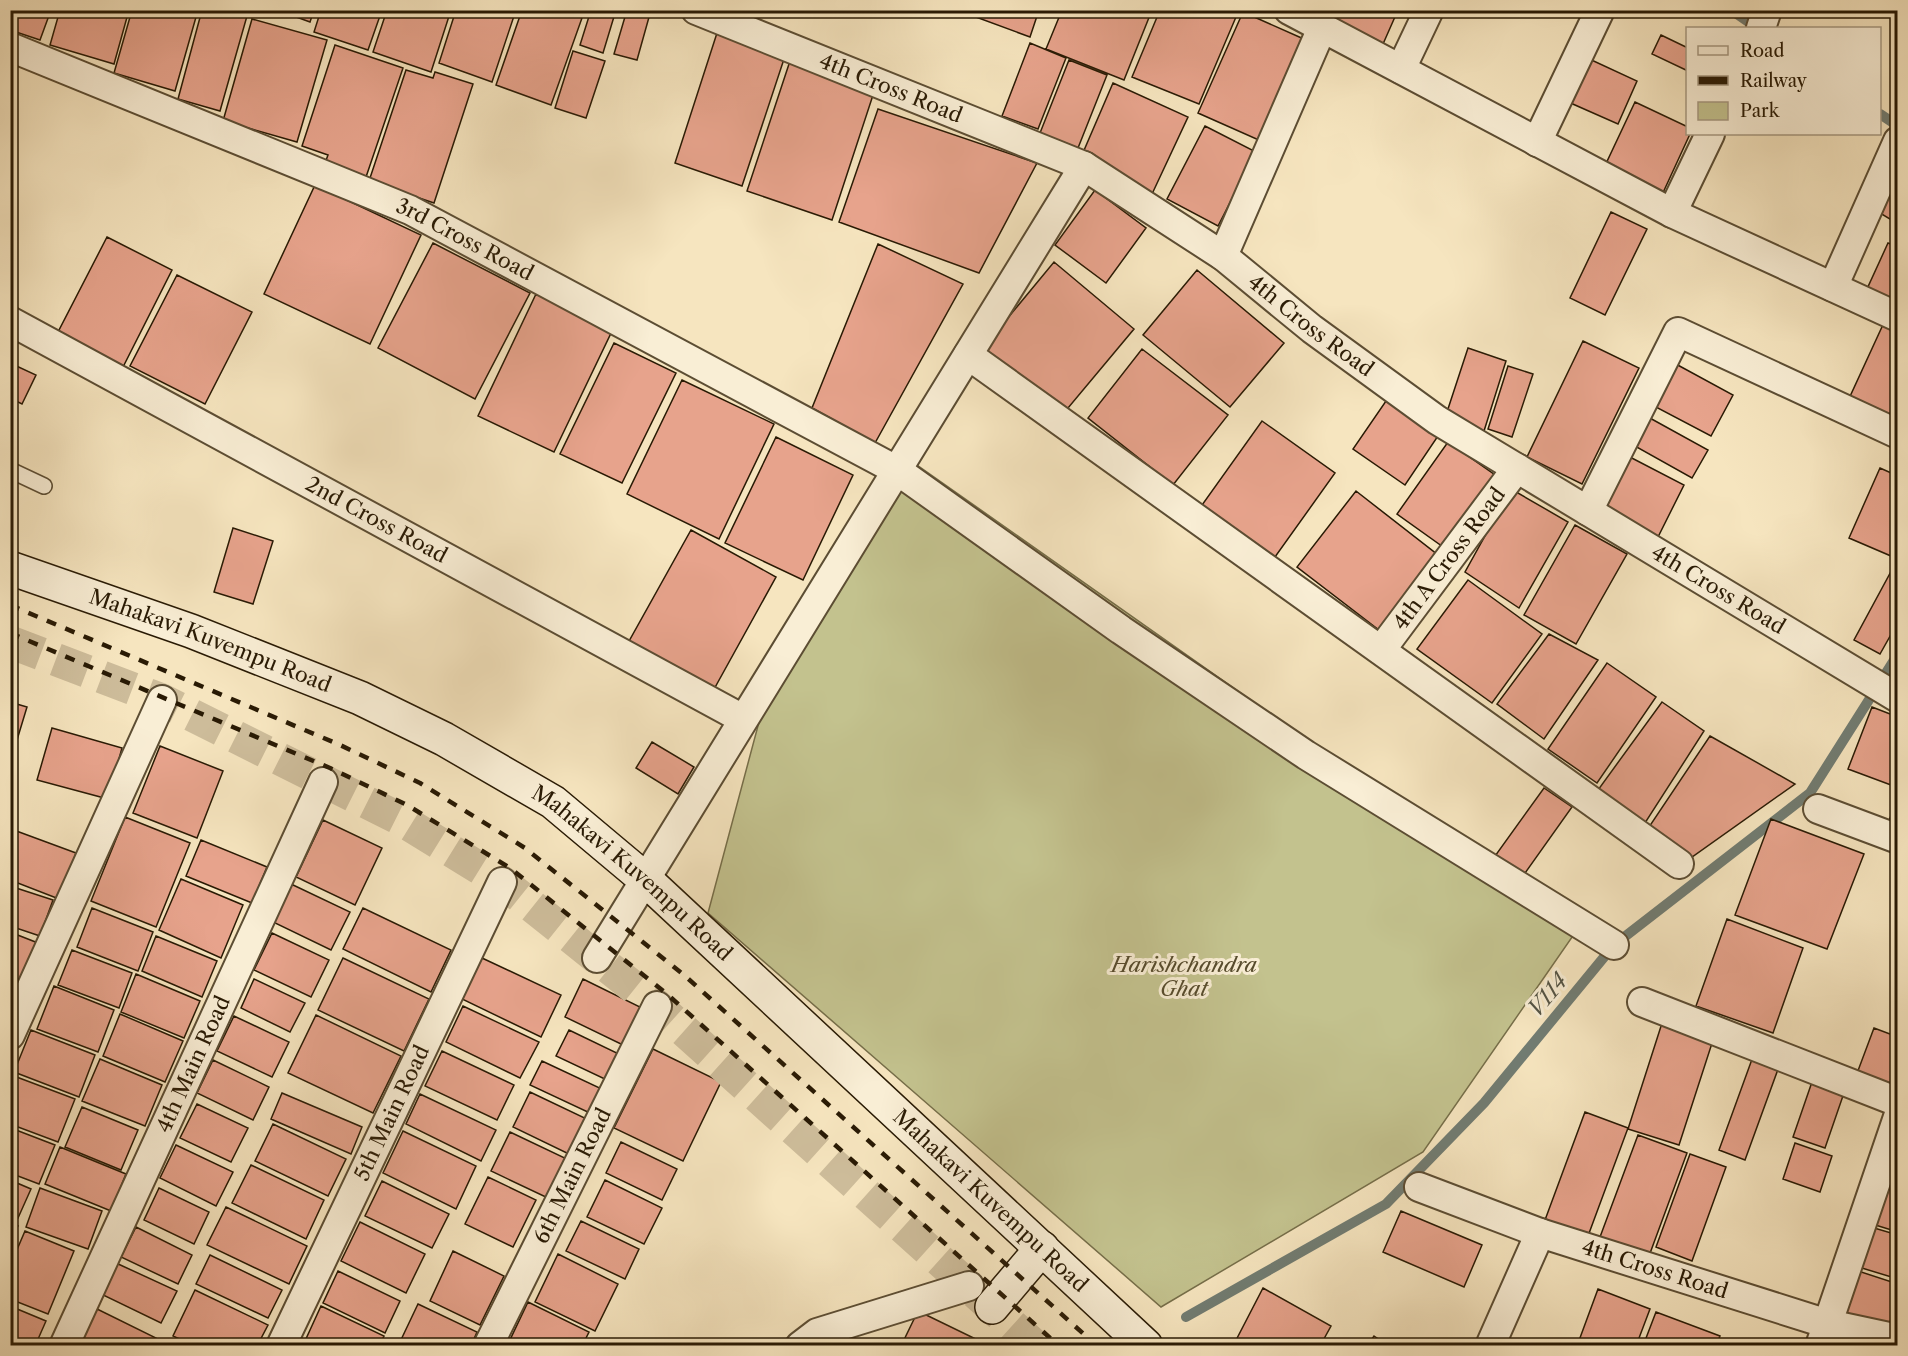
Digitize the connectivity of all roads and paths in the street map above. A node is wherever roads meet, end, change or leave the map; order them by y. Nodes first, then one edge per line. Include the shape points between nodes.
1 (696, 10) edge
2 (1289, 10) edge
3 (1429, 10) edge
4 (1600, 10) edge
5 (1767, 10) edge
6 (1761, 27) edge
7 (1322, 28) junction
8 (10, 47) edge
9 (1401, 69) junction
10 (1710, 135) edge
11 (1537, 142) junction
12 (1897, 143) edge
13 (1084, 166) junction
14 (1672, 213) junction
15 (1223, 256) junction
16 (1833, 287) junction
17 (1898, 317) edge
18 (10, 321) edge
19 (968, 355) junction
20 (1898, 434) edge
21 (1517, 468) junction
22 (10, 470) edge
23 (898, 471) junction
24 (44, 486) dead end
25 (1587, 511) junction
26 (10, 568) edge
27 (1381, 650) junction
28 (1898, 698) edge
29 (162, 700) dead end
30 (743, 719) junction
31 (323, 783) dead end
32 (1818, 809) dead end
33 (1898, 839) edge
34 (1679, 864) dead end
35 (646, 880) junction
36 (502, 882) dead end
37 (1614, 945) dead end
38 (597, 957) dead end
39 (1642, 1002) dead end
40 (657, 1006) dead end
41 (10, 1035) edge
42 (1898, 1102) edge
43 (1898, 1117) edge
44 (1419, 1187) dead end
45 (1540, 1233) junction
46 (1042, 1248) junction
47 (981, 1297) joint
48 (1824, 1335) edge
49 (1898, 1339) edge
50 (64, 1346) edge
51 (281, 1346) edge
52 (488, 1346) edge
53 (800, 1346) edge
54 (1146, 1346) edge
55 (1490, 1346) edge

1 - 13 street, 4th Cross Road
2 - 7 street
3 - 9 street
4 - 11 street
5 - 6 street
7 - 9 street
7 - 15 street
8 - 23 street, 3rd Cross Road via 410,210
9 - 11 street
10 - 14 street
11 - 14 street
12 - 16 street
13 - 15 street, 4th Cross Road
13 - 19 street
14 - 16 street
15 - 21 street, 4th Cross Road via 1312,329 1408,399
16 - 17 street
18 - 30 street, 2nd Cross Road
19 - 23 street
19 - 27 street
20 - 25 street via 1678,332
21 - 25 street, 4th Cross Road
21 - 27 street, 4th A Cross Road
22 - 24 lane
23 - 30 street
23 - 37 street, 3rd Cross Road via 1121,630 1306,755
25 - 28 street, 4th Cross Road
26 - 35 main road, Mahakavi Kuvempu Road via 191,631 360,698 444,739 553,802
27 - 34 street
29 - 41 street
30 - 35 street
31 - 50 street, 4th Main Road
32 - 33 street
35 - 38 street
35 - 46 main road, Mahakavi Kuvempu Road
36 - 51 street, 5th Main Road
39 - 42 street
40 - 52 street, 6th Main Road
43 - 48 street
44 - 45 street, 4th Cross Road
45 - 48 street, 4th Cross Road
45 - 55 street
46 - 47 main road
46 - 54 main road, Mahakavi Kuvempu Road
47 - 53 street via 817,1334
48 - 49 street, 4th Cross Road

